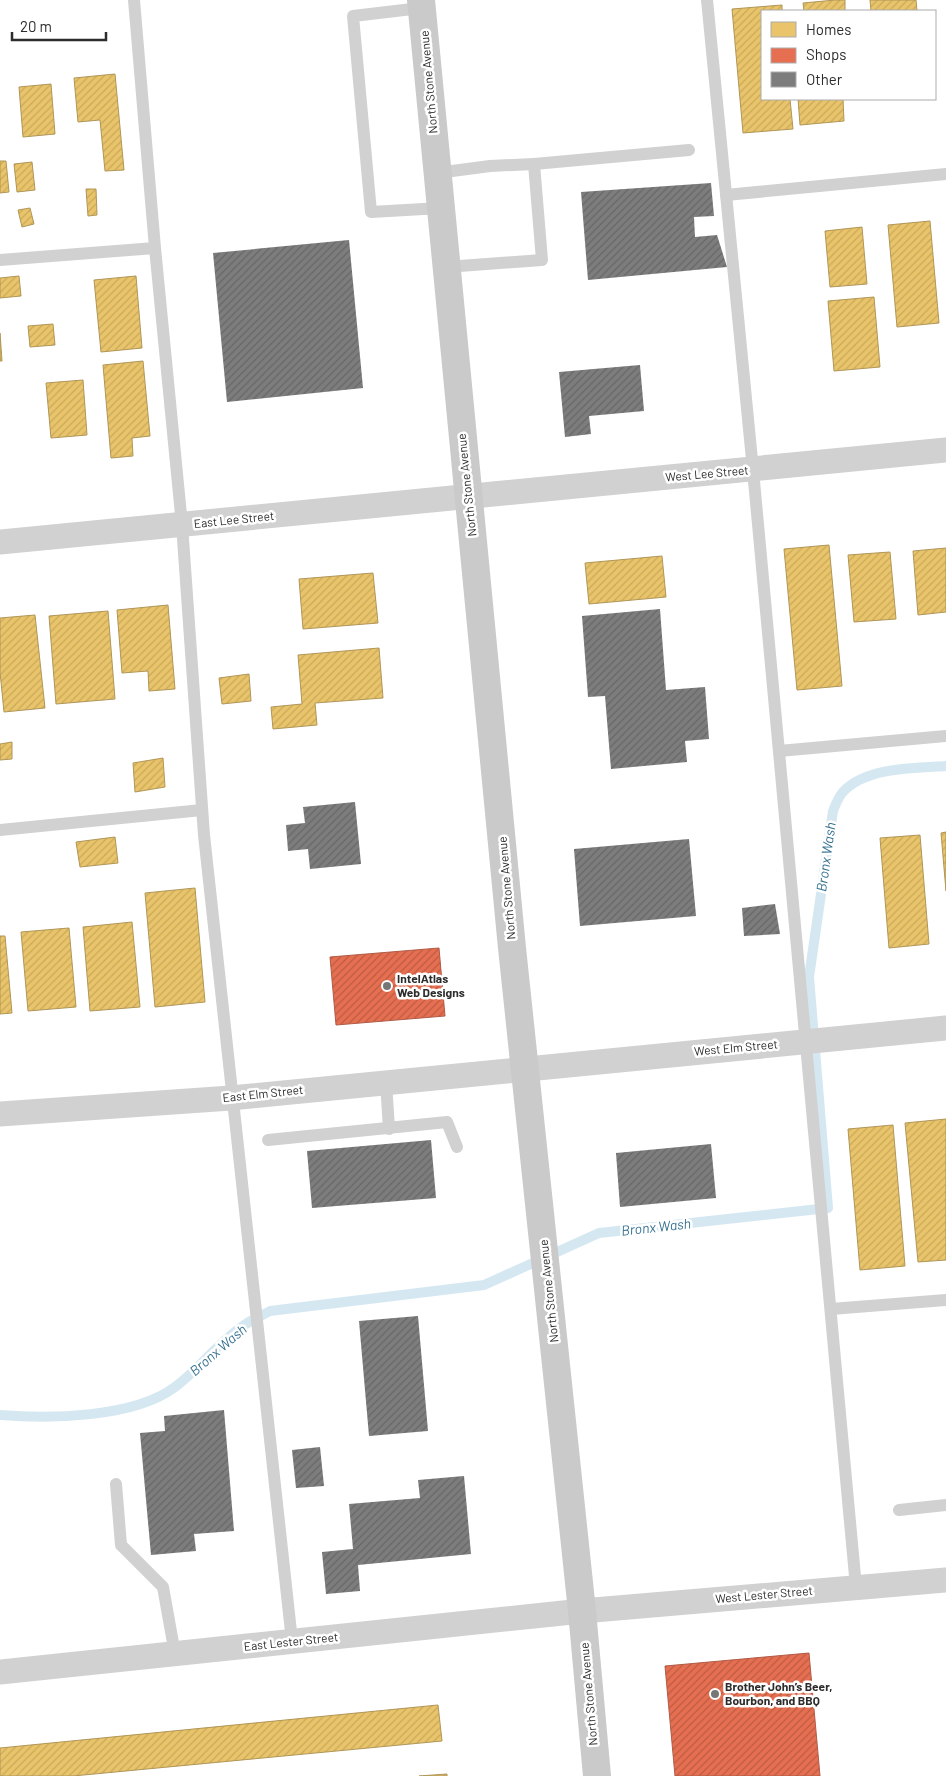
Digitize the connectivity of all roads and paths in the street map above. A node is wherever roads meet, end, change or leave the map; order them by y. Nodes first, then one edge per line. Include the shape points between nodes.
1 (134, 0) edge
2 (707, 0) edge
3 (421, 4) edge
4 (689, 150) dead end
5 (534, 164) junction
6 (437, 173) junction
7 (946, 174) edge
8 (726, 195) junction
9 (441, 208) junction
10 (155, 248) junction
11 (0, 260) edge
12 (446, 267) junction
13 (946, 450) edge
14 (753, 470) junction
15 (468, 497) junction
16 (182, 525) junction
17 (0, 542) edge
18 (946, 736) edge
19 (779, 752) junction
20 (202, 810) junction
21 (0, 830) edge
22 (946, 1028) edge
23 (806, 1042) junction
24 (525, 1068) junction
25 (386, 1082) junction
26 (232, 1098) junction
27 (0, 1114) edge
28 (389, 1129) junction
29 (268, 1140) dead end
30 (457, 1147) dead end
31 (946, 1300) edge
32 (831, 1309) junction
33 (116, 1484) dead end
34 (946, 1505) edge
35 (898, 1510) dead end
36 (946, 1580) edge
37 (856, 1587) junction
38 (582, 1611) junction
39 (292, 1641) junction
40 (174, 1654) junction
41 (0, 1672) edge
42 (597, 1776) edge

1 - 10 lane
2 - 8 lane
3 - 6 main road, North Stone Avenue
3 - 9 lane via 352,16 371,212
4 - 5 lane
5 - 6 lane
5 - 12 lane via 542,260
6 - 9 main road, North Stone Avenue
7 - 8 lane
8 - 14 lane
9 - 12 main road, North Stone Avenue
10 - 11 lane
10 - 16 lane
12 - 15 main road, North Stone Avenue
13 - 14 street, West Lee Street
14 - 15 street, West Lee Street
14 - 19 lane
15 - 16 street, East Lee Street
15 - 24 main road, North Stone Avenue
16 - 17 street, East Lee Street
16 - 20 lane
18 - 19 lane
19 - 23 lane
20 - 21 lane
20 - 26 lane
22 - 23 street, West Elm Street
23 - 24 street, West Elm Street
23 - 32 lane
24 - 25 street, East Elm Street
24 - 38 main road, North Stone Avenue
25 - 26 street, East Elm Street
25 - 28 lane
26 - 27 street, East Elm Street
26 - 39 lane
28 - 29 lane
28 - 30 lane via 447,1122
31 - 32 lane
32 - 37 lane
33 - 40 lane via 122,1545 163,1588
34 - 35 lane
36 - 37 street, West Lester Street
37 - 38 street, West Lester Street
38 - 39 street, East Lester Street
38 - 42 main road, North Stone Avenue
39 - 40 street, East Lester Street
40 - 41 street, East Lester Street

